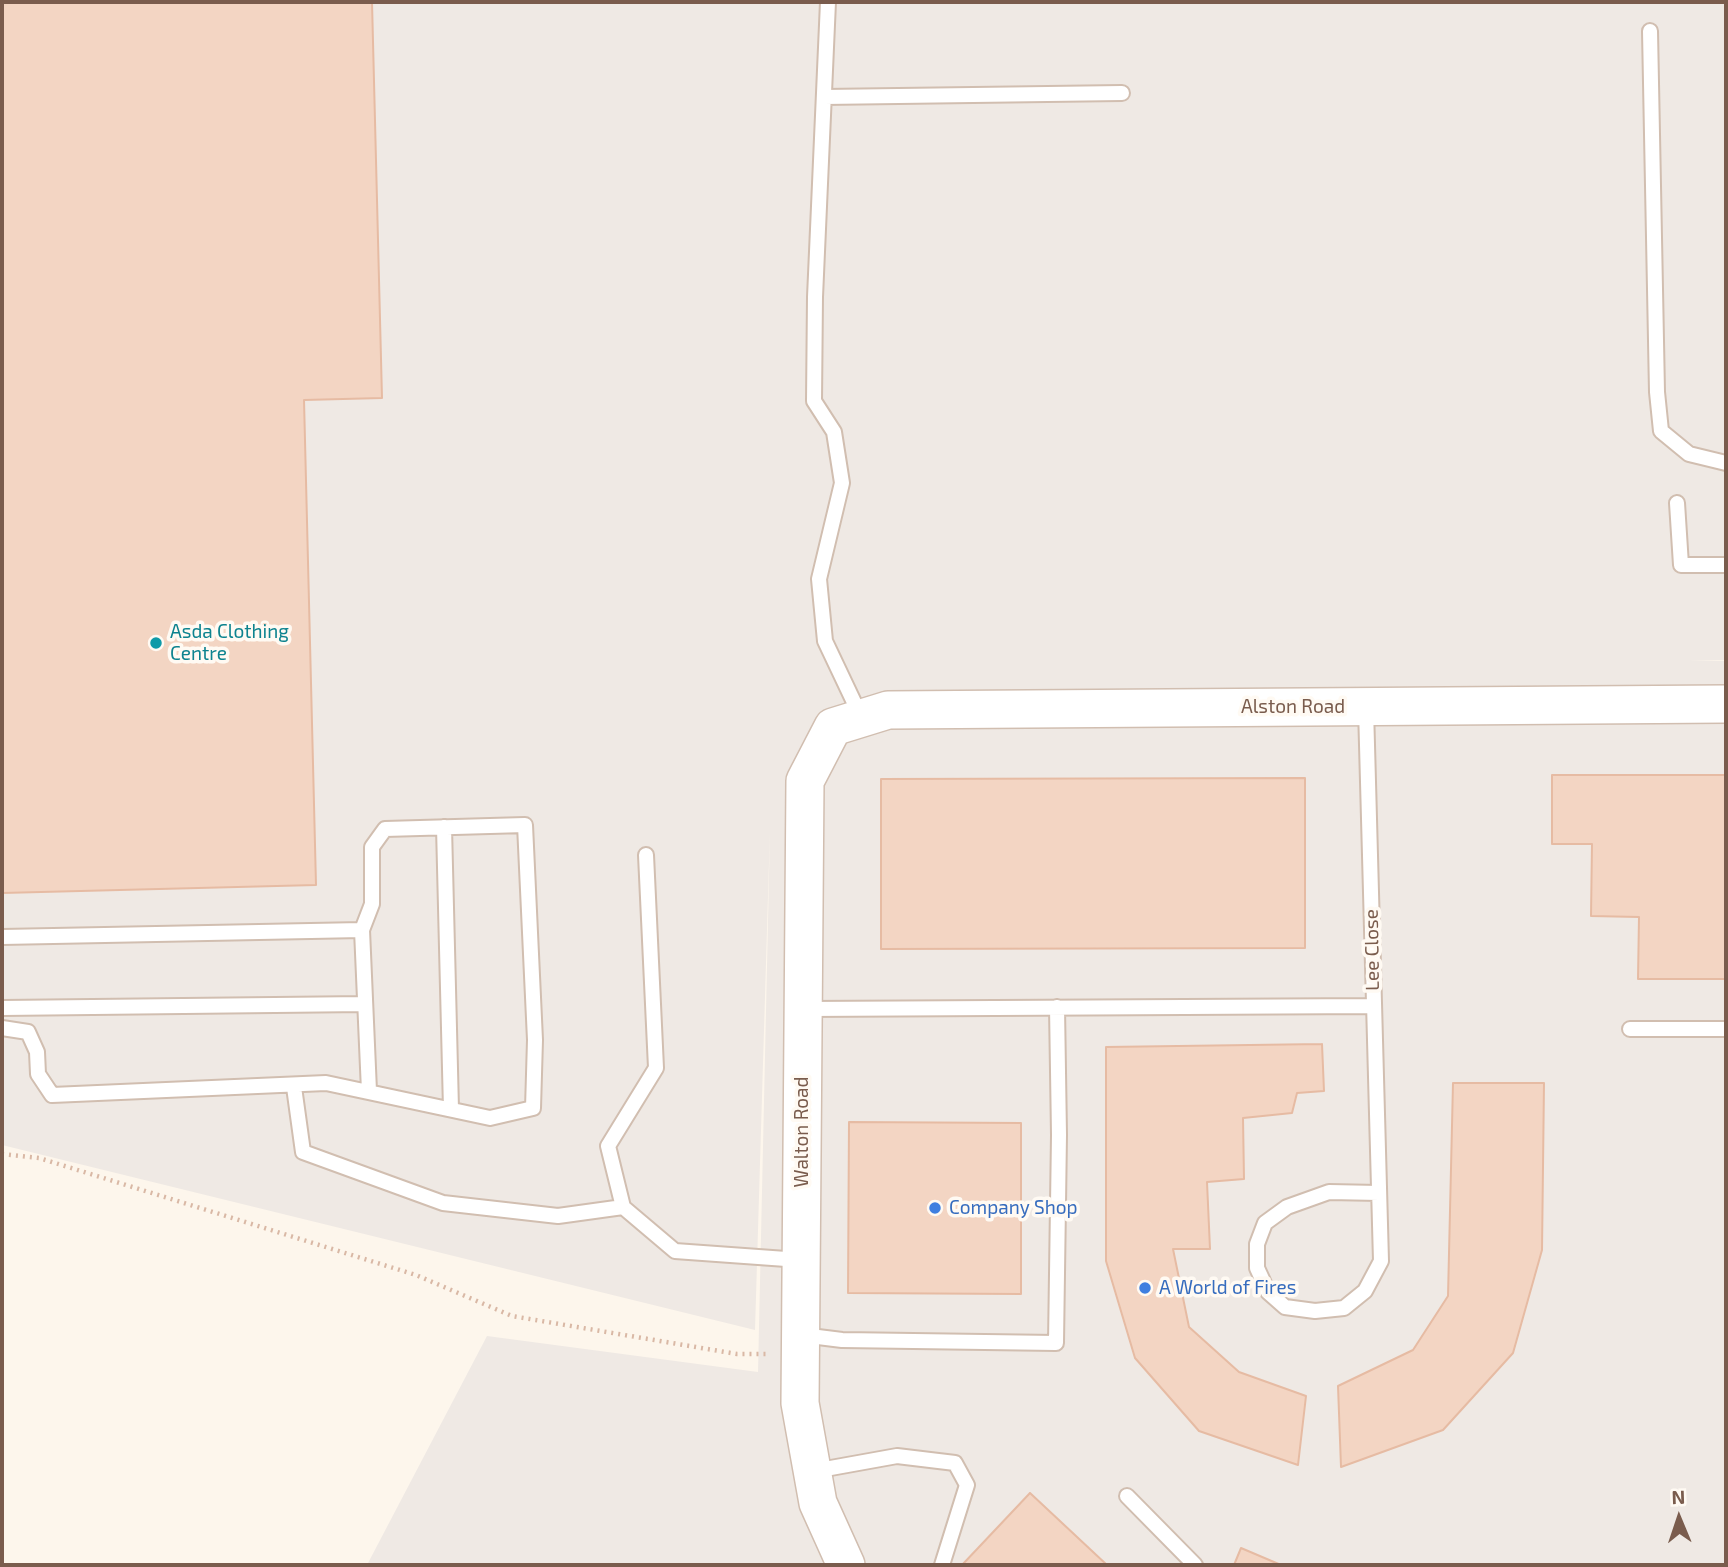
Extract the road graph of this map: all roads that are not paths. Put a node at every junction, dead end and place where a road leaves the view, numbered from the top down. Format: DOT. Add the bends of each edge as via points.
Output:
graph roads {
  1 [pos="828,2"];
  2 [pos="1650,31"];
  3 [pos="1122,93"];
  4 [pos="824,97"];
  5 [pos="1726,463"];
  6 [pos="1677,503"];
  7 [pos="1726,565"];
  8 [pos="1726,704"];
  9 [pos="1366,706"];
  10 [pos="861,719"];
  11 [pos="444,827"];
  12 [pos="646,855"];
  13 [pos="362,930"];
  14 [pos="2,937"];
  15 [pos="365,1004"];
  16 [pos="1374,1006"];
  17 [pos="1056,1007"];
  18 [pos="2,1008"];
  19 [pos="803,1009"];
  20 [pos="2,1028"];
  21 [pos="1630,1029"];
  22 [pos="1726,1029"];
  23 [pos="293,1087"];
  24 [pos="369,1091"];
  25 [pos="451,1109"];
  26 [pos="1379,1193"];
  27 [pos="623,1207"];
  28 [pos="801,1260"];
  29 [pos="800,1345"];
  30 [pos="813,1471"];
  31 [pos="1127,1496"];
  32 [pos="846,1565"];
  33 [pos="942,1565"];
  34 [pos="1195,1565"];
  1 -- 4 [label="lane"];
  2 -- 5 [label="lane" via="1661,431 1689,454"];
  3 -- 4 [label="lane"];
  4 -- 10 [label="lane" via="814,401 834,432 842,483 818,579 825,641"];
  6 -- 7 [label="lane" via="1681,565"];
  8 -- 9 [label="street, Alston Road"];
  9 -- 10 [label="street, Alston Road" via="888,710"];
  9 -- 16 [label="lane, Lee Close"];
  10 -- 19 [label="street, Walton Road" via="833,727 805,781"];
  11 -- 13 [label="lane" via="385,829 372,847 372,904"];
  11 -- 25 [label="lane"];
  11 -- 25 [label="lane" via="525,825 536,1040 533,1108 490,1118"];
  12 -- 27 [label="lane" via="656,1068 608,1146"];
  13 -- 14 [label="lane"];
  13 -- 15 [label="lane"];
  15 -- 18 [label="lane"];
  15 -- 24 [label="lane"];
  16 -- 17 [label="lane"];
  16 -- 26 [label="lane, Lee Close"];
  17 -- 19 [label="lane"];
  17 -- 29 [label="lane" via="1056,1343 842,1340"];
  19 -- 28 [label="street, Walton Road"];
  20 -- 23 [label="lane" via="28,1032 37,1052 38,1074 51,1095"];
  21 -- 22 [label="lane"];
  23 -- 24 [label="lane" via="326,1083"];
  23 -- 27 [label="lane" via="303,1152 417,1194 443,1203 558,1216"];
  24 -- 25 [label="lane"];
  26 -- 26 [label="lane, Lee Close" via="1381,1261 1365,1291 1344,1308 1315,1311 1285,1307 1268,1292 1257,1268 1257,1244 1265,1223 1287,1207 1329,1192"];
  27 -- 28 [label="lane" via="675,1251"];
  28 -- 29 [label="street, Walton Road"];
  29 -- 30 [label="street, Walton Road" via="800,1403"];
  30 -- 32 [label="street, Walton Road" via="818,1503"];
  30 -- 33 [label="lane" via="897,1456 955,1464 967,1485"];
  31 -- 34 [label="lane"];
}
